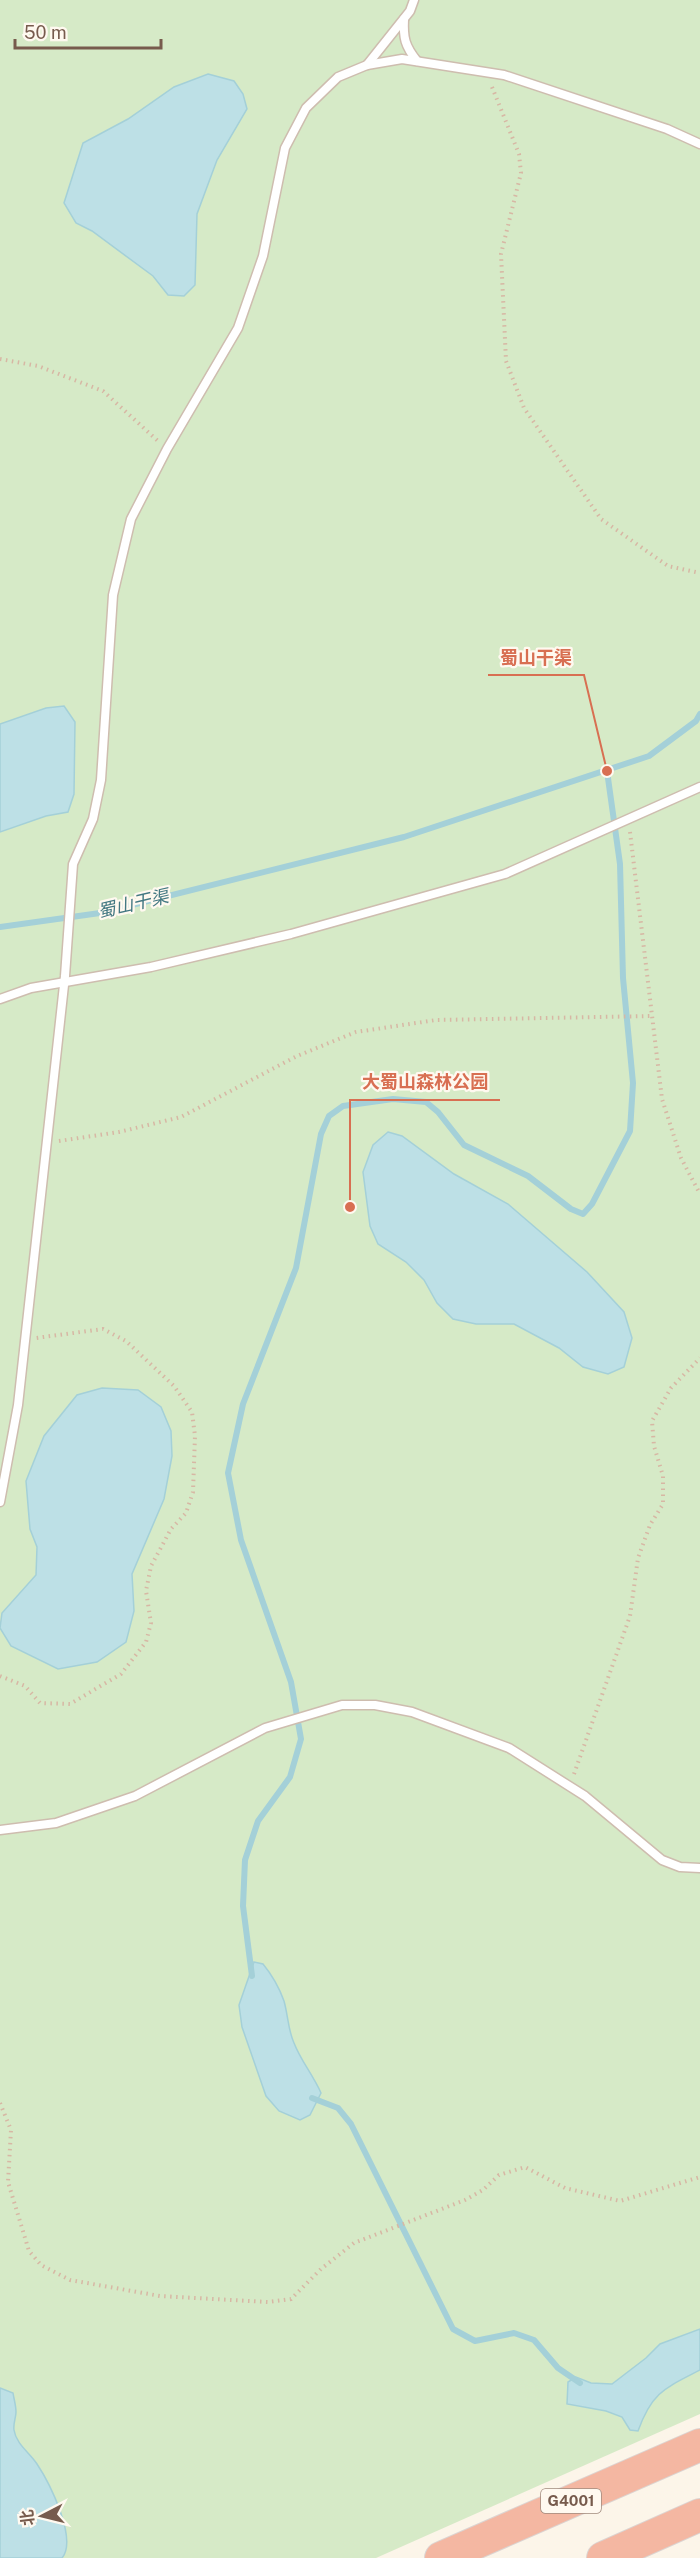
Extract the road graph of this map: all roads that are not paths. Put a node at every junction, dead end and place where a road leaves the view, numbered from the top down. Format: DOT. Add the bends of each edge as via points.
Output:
graph roads {
  1 [pos="414,0"];
  2 [pos="404,19"];
  3 [pos="417,61"];
  4 [pos="367,65"];
  5 [pos="700,144"];
  6 [pos="700,787"];
  7 [pos="64,980"];
  8 [pos="0,999"];
  9 [pos="0,1502"];
  10 [pos="0,1830"];
  11 [pos="700,1868"];
  12 [pos="700,2445"];
  13 [pos="700,2515"];
  14 [pos="441,2558"];
  15 [pos="603,2558"];
  1 -- 2 [label="lane"];
  2 -- 3 [label="lane" via="406,47"];
  2 -- 4 [label="lane"];
  3 -- 4 [label="lane" via="402,59"];
  3 -- 5 [label="lane" via="504,75 667,129"];
  4 -- 7 [label="lane" via="338,77 306,108 285,148 263,256 237,328 131,519 113,595 101,780 93,819 73,864"];
  6 -- 7 [label="lane" via="505,874 291,934 151,967"];
  7 -- 8 [label="lane"];
  7 -- 9 [label="lane" via="18,1406"];
  10 -- 11 [label="lane" via="56,1823 135,1796 265,1728 342,1705 375,1705 404,1710 509,1748 585,1796 662,1860 680,1867"];
  12 -- 14 [label="highway, G4001"];
  13 -- 15 [label="highway"];
}
